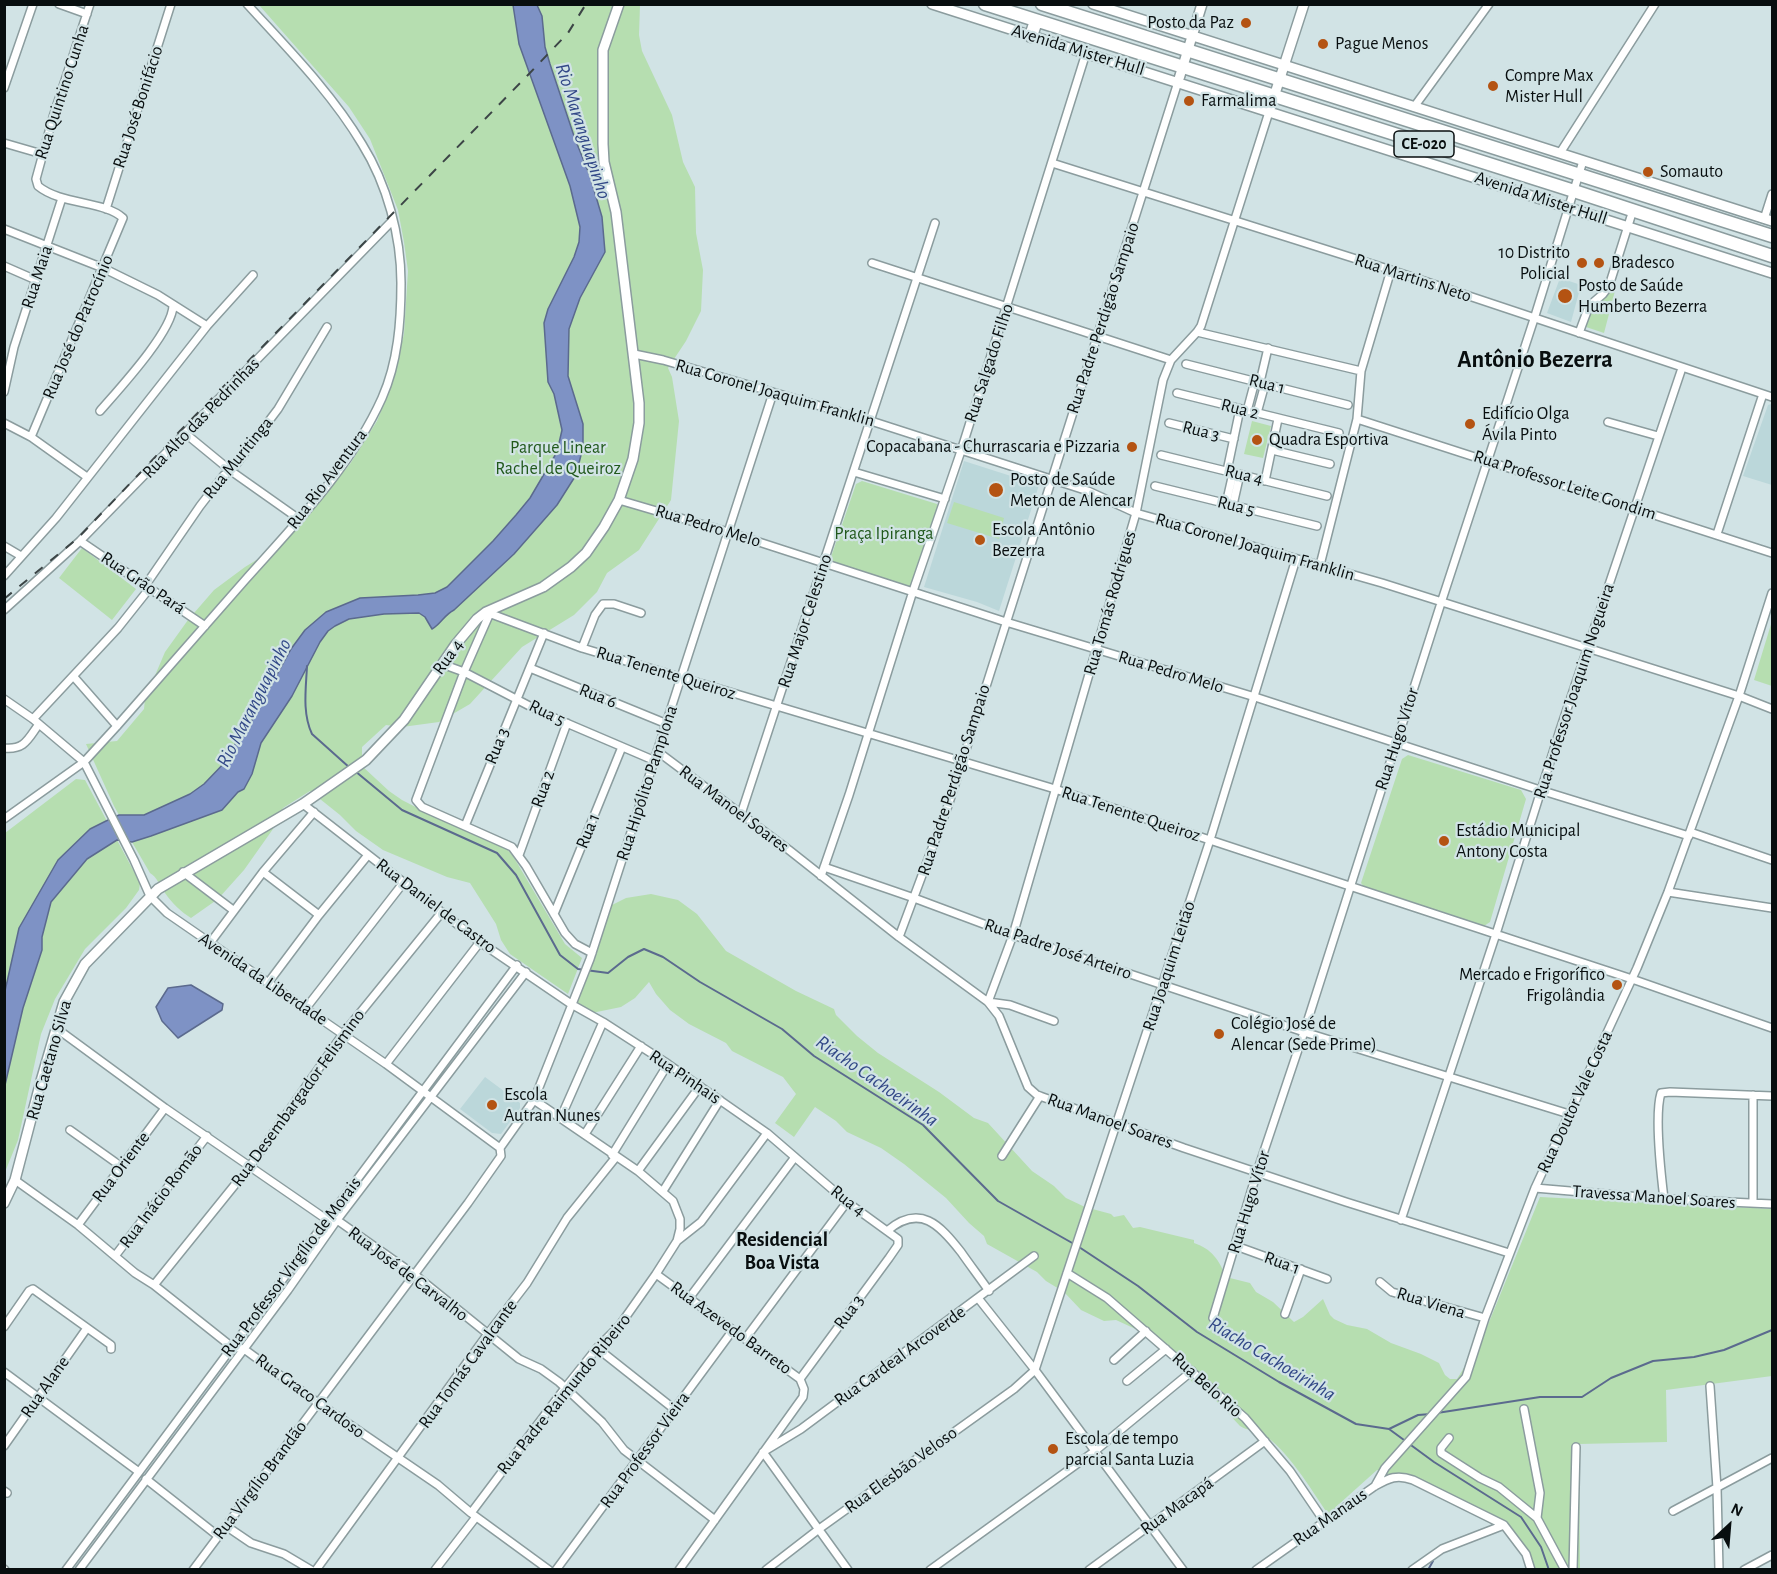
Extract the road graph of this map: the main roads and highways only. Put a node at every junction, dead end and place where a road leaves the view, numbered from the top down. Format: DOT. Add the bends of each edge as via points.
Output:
graph roads {
  1 [pos="619,4"];
  2 [pos="932,4"];
  3 [pos="985,4"];
  4 [pos="1042,4"];
  5 [pos="1093,4"];
  6 [pos="1202,4"];
  7 [pos="1304,4"];
  8 [pos="1104,6"];
  9 [pos="1036,21"];
  10 [pos="1031,36"];
  11 [pos="1192,36"];
  12 [pos="1187,51"];
  13 [pos="1284,65"];
  14 [pos="1182,67"];
  15 [pos="1280,80"];
  16 [pos="1178,82"];
  17 [pos="1274,96"];
  18 [pos="1269,112"];
  19 [pos="1768,220"];
  20 [pos="1773,236"];
  21 [pos="1773,256"];
  22 [pos="1773,273"];
  23 [pos="150,896"];
  24 [pos="4,1203"];
  1 -- 23 [label="main road, Rua 4" via="603,50 603,144 616,212 639,402 633,459 619,500 596,539 571,567 543,587 488,612 467,631 404,720 366,760 303,804"];
  2 -- 10 [label="main road, Avenida Mister Hull"];
  3 -- 9 [label="highway, Avenida Mister Hull / CE-020"];
  4 -- 12 [label="highway, Avenida Mister Hull / CE-020"];
  5 -- 8 [label="main road"];
  6 -- 11 [label="main road, Rua Padre Perdigão Sampaio"];
  7 -- 13 [label="main road, Rua Tomás Rodrigues"];
  8 -- 11 [label="main road"];
  9 -- 10 [label="highway"];
  9 -- 14 [label="highway, Avenida Mister Hull / CE-020"];
  10 -- 16 [label="main road, Avenida Mister Hull"];
  11 -- 12 [label="main road, Rua Padre Perdigão Sampaio"];
  11 -- 13 [label="main road"];
  12 -- 14 [label="main road, Rua Padre Perdigão Sampaio"];
  12 -- 15 [label="highway, Avenida Mister Hull / CE-020"];
  13 -- 15 [label="main road, Rua Tomás Rodrigues"];
  13 -- 19 [label="main road"];
  14 -- 16 [label="main road, Rua Padre Perdigão Sampaio"];
  14 -- 17 [label="highway, Avenida Mister Hull / CE-020"];
  15 -- 17 [label="main road, Rua Tomás Rodrigues"];
  15 -- 20 [label="highway, Avenida Mister Hull / CE-020"];
  16 -- 18 [label="main road, Avenida Mister Hull"];
  17 -- 18 [label="main road, Rua Tomás Rodrigues"];
  17 -- 21 [label="highway, Avenida Mister Hull / CE-020"];
  18 -- 22 [label="main road, Avenida Mister Hull"];
  23 -- 24 [label="main road, Rua Caetano Silva" via="85,964 64,1002 15,1180"];
}
